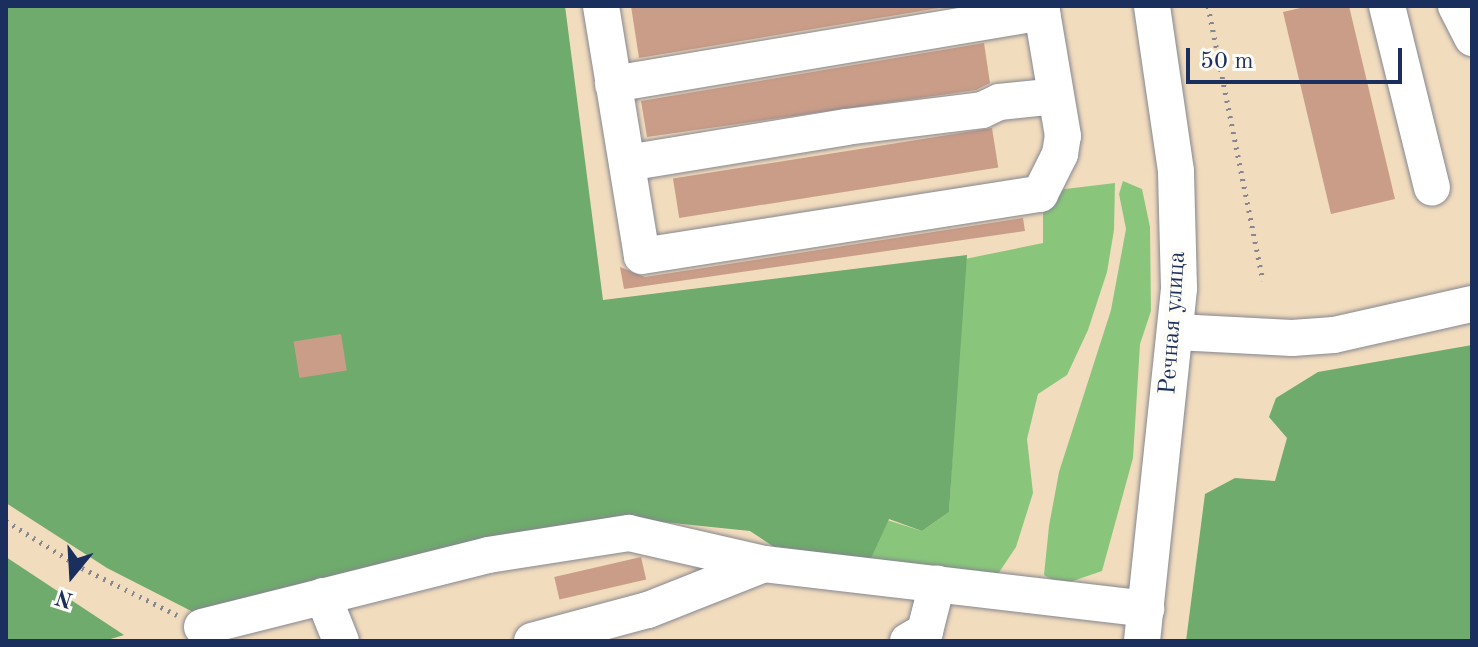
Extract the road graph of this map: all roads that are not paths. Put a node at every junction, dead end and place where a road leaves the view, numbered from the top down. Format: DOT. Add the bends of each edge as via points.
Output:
graph roads {
  1 [pos="601,6"];
  2 [pos="1387,6"];
  3 [pos="1456,6"];
  4 [pos="1159,7"];
  5 [pos="1042,9"];
  6 [pos="1472,38"];
  7 [pos="613,84"];
  8 [pos="1056,96"];
  9 [pos="627,163"];
  10 [pos="1432,188"];
  11 [pos="1472,304"];
  12 [pos="1176,332"];
  13 [pos="764,564"];
  14 [pos="937,584"];
  15 [pos="323,596"];
  16 [pos="1144,625"];
  17 [pos="202,627"];
  18 [pos="341,641"];
  19 [pos="532,641"];
  20 [pos="908,641"];
  1 -- 7 [label="street"];
  2 -- 10 [label="street"];
  3 -- 6 [label="street"];
  4 -- 12 [label="street, Речная улица" via="1179,216"];
  5 -- 7 [label="street"];
  5 -- 8 [label="street"];
  7 -- 9 [label="street"];
  8 -- 9 [label="street"];
  8 -- 9 [label="street" via="1063,136 1040,194 642,256"];
  11 -- 12 [label="street" via="1334,335"];
  12 -- 16 [label="street, Речная улица"];
  13 -- 14 [label="street"];
  13 -- 15 [label="street" via="629,533 488,555"];
  13 -- 19 [label="street" via="648,610"];
  14 -- 16 [label="street"];
  14 -- 20 [label="street" via="925,631"];
  15 -- 17 [label="street"];
  15 -- 18 [label="street"];
}
